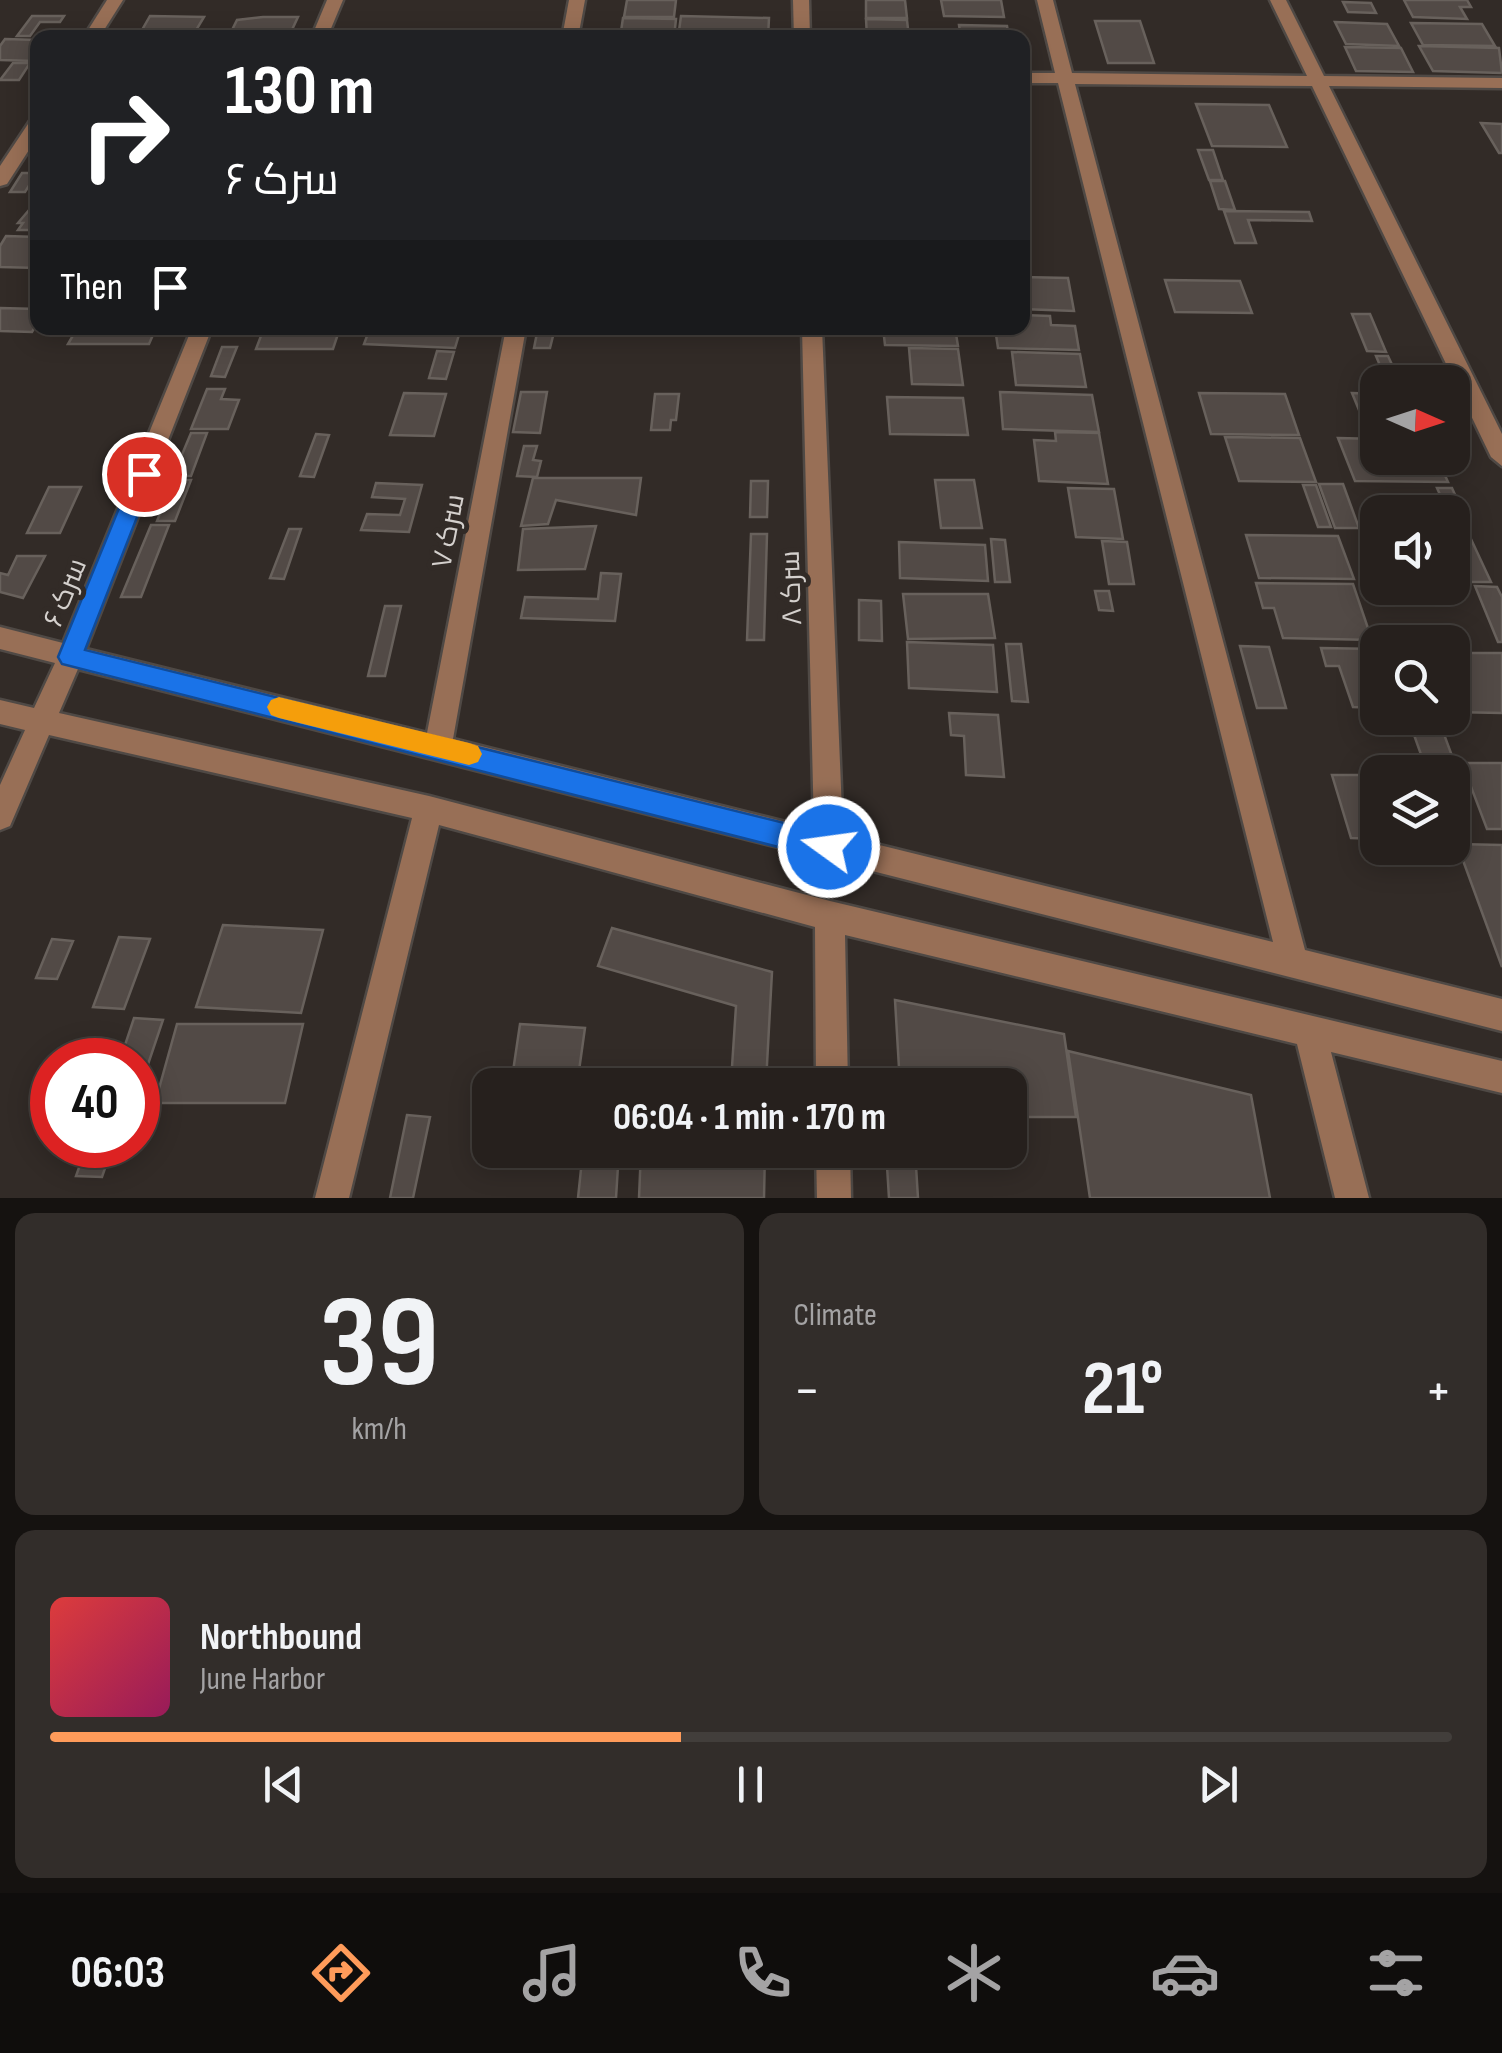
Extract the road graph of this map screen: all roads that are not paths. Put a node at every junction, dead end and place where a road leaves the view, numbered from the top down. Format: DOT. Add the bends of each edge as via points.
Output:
graph roads {
  1 [pos="115,0"];
  2 [pos="335,0"];
  3 [pos="578,0"];
  4 [pos="801,0"];
  5 [pos="1046,0"];
  6 [pos="1278,0"];
  7 [pos="96,30"];
  8 [pos="322,30"];
  9 [pos="572,30"];
  10 [pos="802,30"];
  11 [pos="1030,78"];
  12 [pos="1067,78"];
  13 [pos="1319,81"];
  14 [pos="1502,83"];
  15 [pos="30,134"];
  16 [pos="0,180"];
  17 [pos="199,335"];
  18 [pos="515,335"];
  19 [pos="812,335"];
  20 [pos="1502,456"];
  21 [pos="0,638"];
  22 [pos="70,657"];
  23 [pos="0,712"];
  24 [pos="41,723"];
  25 [pos="438,746"];
  26 [pos="429,809"];
  27 [pos="0,818"];
  28 [pos="829,847"];
  29 [pos="830,916"];
  30 [pos="1293,963"];
  31 [pos="1502,1016"];
  32 [pos="1309,1029"];
  33 [pos="832,1068"];
  34 [pos="1502,1077"];
  35 [pos="833,1168"];
  36 [pos="332,1198"];
  37 [pos="834,1198"];
  38 [pos="1352,1198"];
  1 -- 7 [label="street"];
  2 -- 8 [label="street"];
  3 -- 9 [label="street"];
  4 -- 10 [label="street"];
  5 -- 12 [label="street"];
  6 -- 13 [label="street"];
  11 -- 12 [label="street"];
  12 -- 13 [label="street"];
  12 -- 30 [label="street"];
  13 -- 14 [label="street"];
  13 -- 20 [label="street"];
  15 -- 16 [label="street"];
  17 -- 22 [label="street, سرک ۶"];
  18 -- 25 [label="street, سرک ۷"];
  19 -- 28 [label="street, سرک ۸"];
  21 -- 22 [label="street"];
  22 -- 24 [label="street, سرک ۶"];
  22 -- 25 [label="street"];
  23 -- 24 [label="street"];
  24 -- 26 [label="street"];
  24 -- 27 [label="street, سرک ۶"];
  25 -- 28 [label="street"];
  26 -- 29 [label="street"];
  26 -- 36 [label="street"];
  28 -- 30 [label="street"];
  29 -- 32 [label="street"];
  29 -- 33 [label="street"];
  30 -- 31 [label="street"];
  32 -- 34 [label="street"];
  32 -- 38 [label="street"];
  35 -- 37 [label="street"];
}
